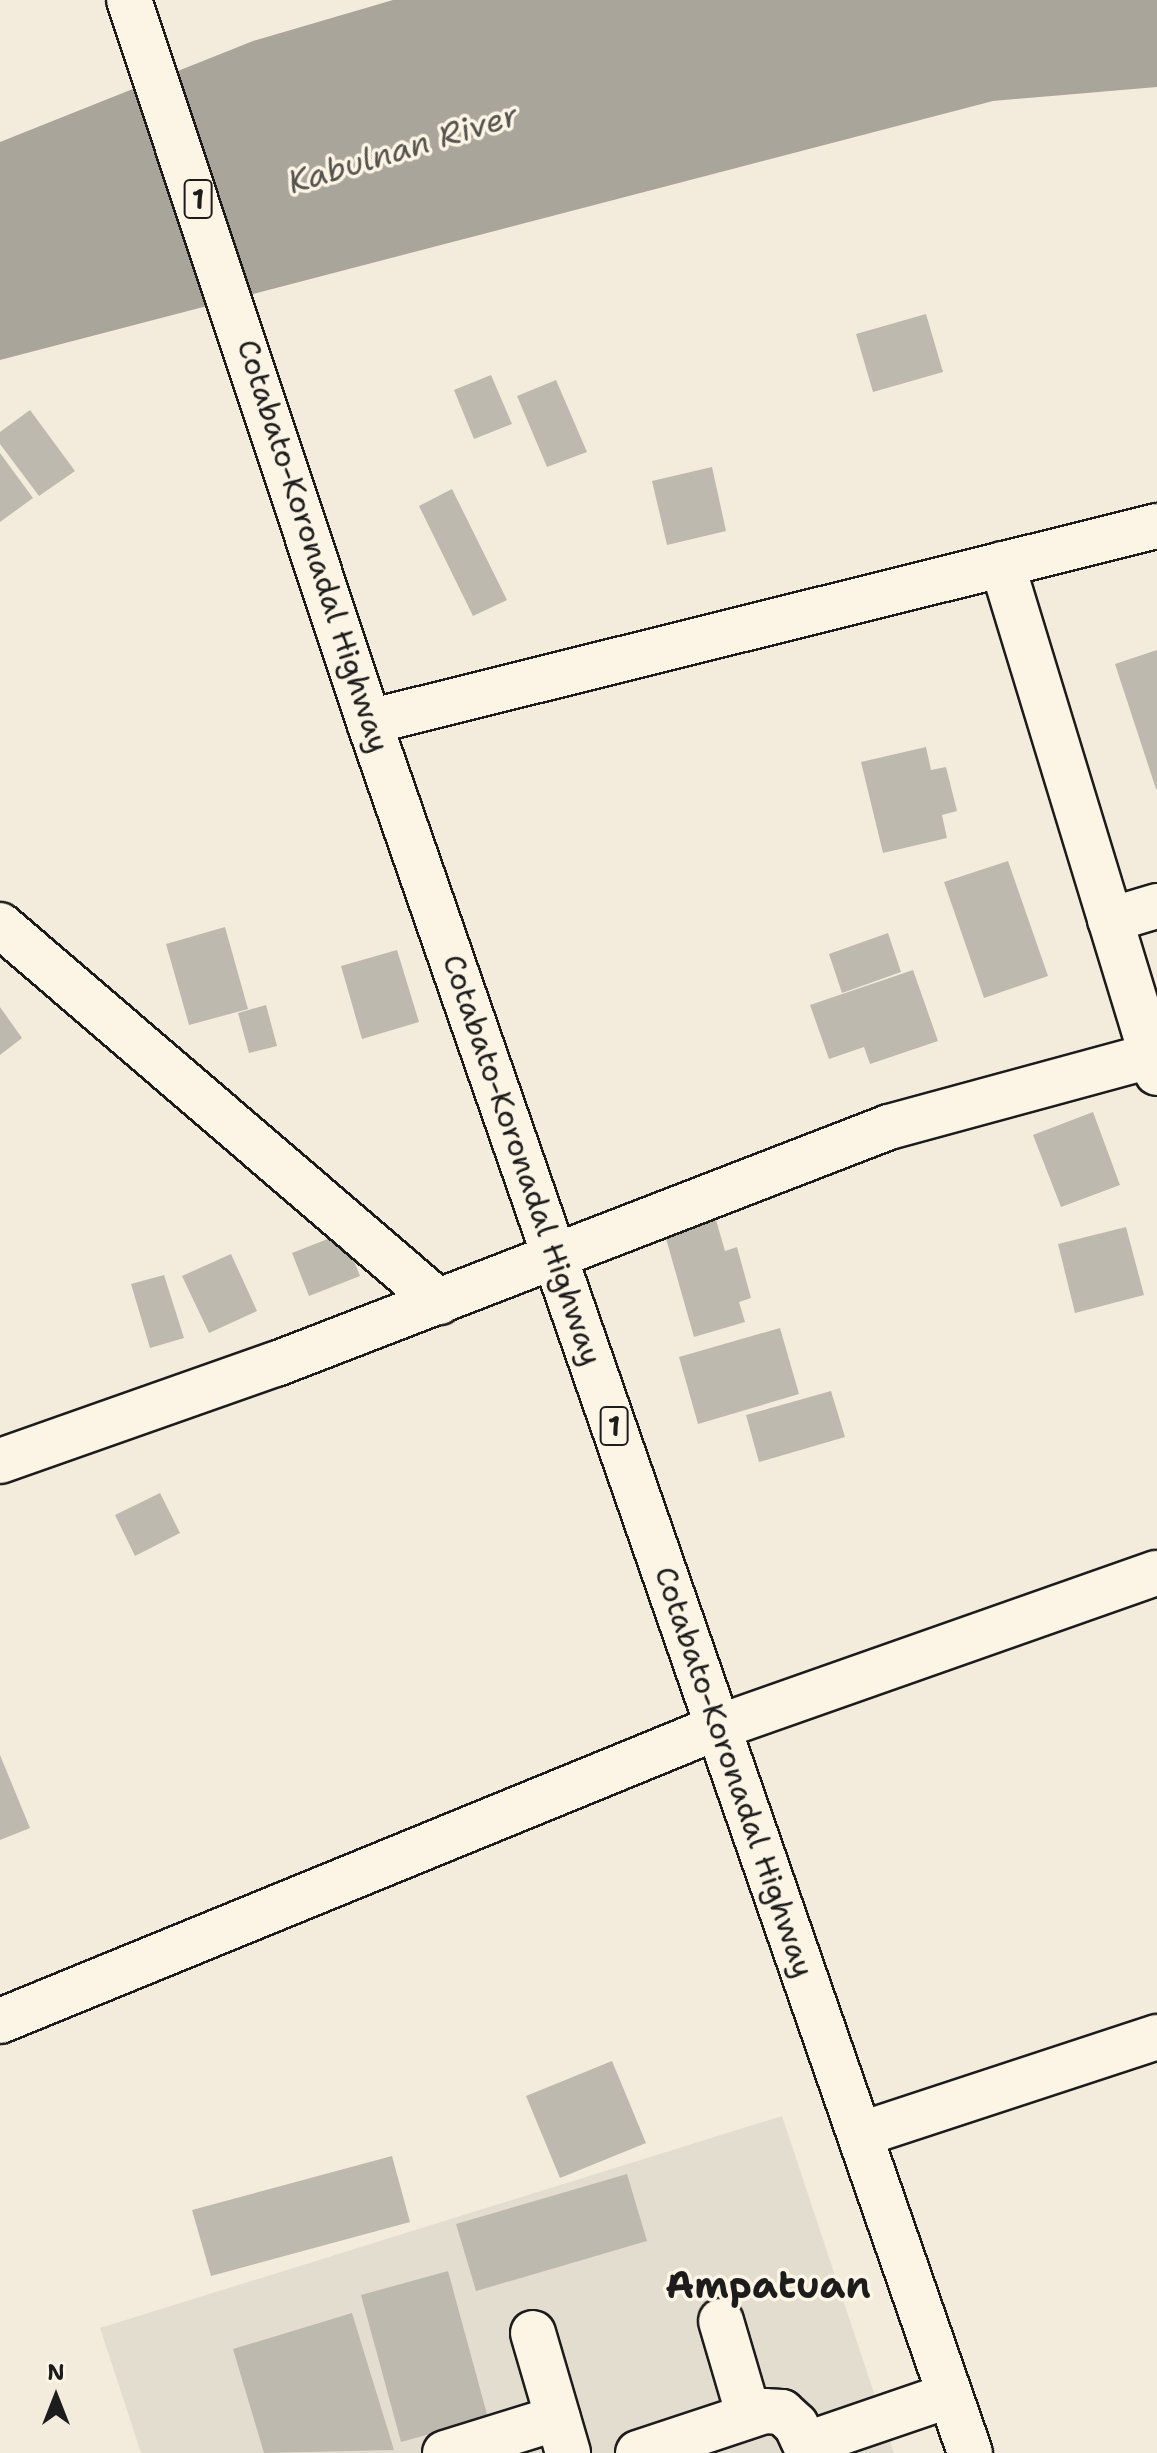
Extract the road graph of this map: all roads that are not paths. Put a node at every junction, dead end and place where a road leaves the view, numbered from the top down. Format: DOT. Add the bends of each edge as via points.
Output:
graph roads {
  1 [pos="129,0"];
  2 [pos="1157,526"];
  3 [pos="1002,564"];
  4 [pos="369,722"];
  5 [pos="1157,906"];
  6 [pos="1110,920"];
  7 [pos="0,925"];
  8 [pos="1155,1061"];
  9 [pos="554,1253"];
  10 [pos="439,1302"];
  11 [pos="0,1461"];
  12 [pos="1157,1573"];
  13 [pos="716,1728"];
  14 [pos="0,2021"];
  15 [pos="1157,2037"];
  16 [pos="862,2134"];
  17 [pos="721,2321"];
  18 [pos="533,2333"];
  19 [pos="950,2395"];
  20 [pos="748,2413"];
  21 [pos="563,2436"];
  22 [pos="808,2448"];
  23 [pos="445,2453"];
  24 [pos="638,2453"];
  25 [pos="970,2453"];
  1 -- 4 [label="main road, Cotabato-Koronadal Highway / 1" via="266,397"];
  2 -- 3 [label="main road"];
  3 -- 4 [label="main road"];
  3 -- 6 [label="main road"];
  4 -- 9 [label="main road, Cotabato-Koronadal Highway / 1"];
  5 -- 6 [label="main road"];
  6 -- 8 [label="main road"];
  7 -- 10 [label="main road"];
  8 -- 9 [label="main road" via="889,1127"];
  9 -- 10 [label="main road"];
  9 -- 13 [label="main road, Cotabato-Koronadal Highway / 1"];
  10 -- 11 [label="main road"];
  12 -- 13 [label="main road"];
  13 -- 14 [label="main road"];
  13 -- 16 [label="main road, Cotabato-Koronadal Highway / 1"];
  15 -- 16 [label="main road"];
  16 -- 19 [label="main road, Cotabato-Koronadal Highway / 1"];
  17 -- 20 [label="main road"];
  18 -- 21 [label="main road"];
  19 -- 22 [label="main road"];
  19 -- 25 [label="main road, Cotabato-Koronadal Highway / 1"];
  20 -- 22 [label="main road" via="782,2412"];
  20 -- 24 [label="main road"];
  21 -- 23 [label="main road"];
}
